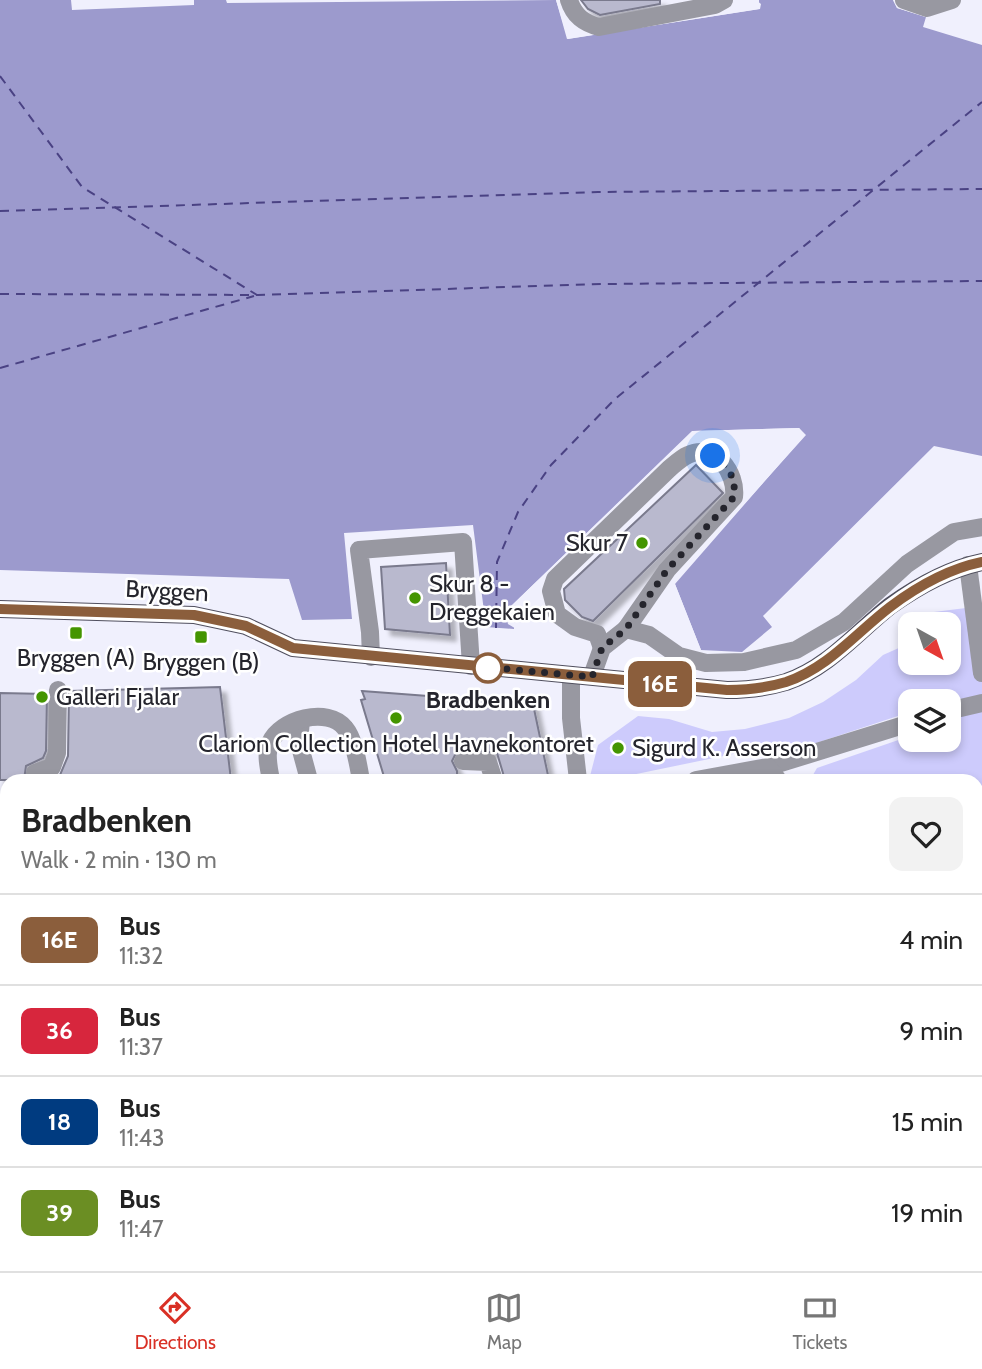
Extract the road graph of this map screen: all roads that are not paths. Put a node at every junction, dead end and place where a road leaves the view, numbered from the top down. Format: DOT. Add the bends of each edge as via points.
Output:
graph roads {
  1 [pos="569,0"];
  2 [pos="723,0"];
  3 [pos="904,0"];
  4 [pos="952,0"];
  5 [pos="982,527"];
  6 [pos="975,564"];
  7 [pos="0,609"];
  8 [pos="626,629"];
  9 [pos="602,648"];
  10 [pos="370,657"];
  11 [pos="471,666"];
  12 [pos="982,673"];
  13 [pos="571,675"];
  14 [pos="592,677"];
  15 [pos="58,690"];
  16 [pos="982,703"];
  17 [pos="961,708"];
  18 [pos="301,720"];
  19 [pos="898,728"];
  20 [pos="463,761"];
  21 [pos="35,774"];
  22 [pos="270,774"];
  23 [pos="307,774"];
  24 [pos="359,774"];
  25 [pos="492,774"];
  26 [pos="574,774"];
  27 [pos="779,774"];
  1 -- 2 [label="street" via="584,23 599,27"];
  3 -- 4 [label="street" via="927,8"];
  5 -- 8 [label="street" via="954,531 907,564 844,622 796,650 744,662 706,663 679,656 649,635"];
  6 -- 12 [label="street"];
  6 -- 14 [label="main road" via="917,588 837,654 786,682 754,690 727,690"];
  7 -- 10 [label="main road, Bryggen" via="194,615 246,626 293,648"];
  8 -- 9 [label="street"];
  8 -- 9 [label="street" via="667,570 734,497 731,472 713,456 688,454 555,579 551,591 557,614 575,627 597,634"];
  9 -- 14 [label="street"];
  10 -- 11 [label="main road, Bryggen"];
  10 -- 11 [label="street" via="359,550 463,542"];
  11 -- 13 [label="main road, Bryggen"];
  13 -- 14 [label="main road"];
  13 -- 26 [label="street"];
  15 -- 21 [label="street" via="57,753 52,766"];
  16 -- 17 [label="street"];
  18 -- 22 [label="street" via="275,733 268,745"];
  18 -- 23 [label="street" via="299,743"];
  18 -- 24 [label="street" via="322,716 338,721 346,729"];
  19 -- 27 [label="street"];
  20 -- 25 [label="street" via="488,762"];
}
